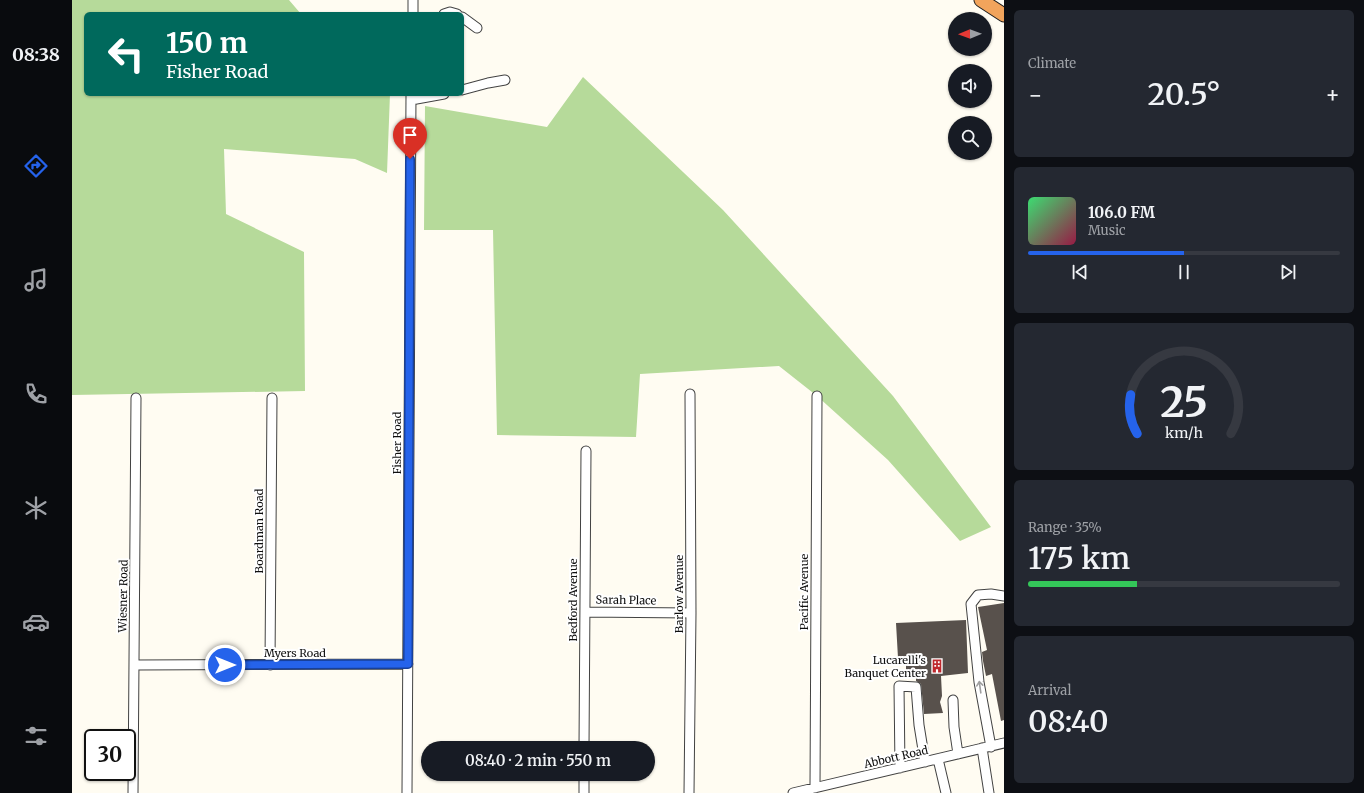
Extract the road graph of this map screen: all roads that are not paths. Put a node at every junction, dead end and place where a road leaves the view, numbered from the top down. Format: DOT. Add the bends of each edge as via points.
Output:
graph roads {
  1 [pos="413,0"];
  2 [pos="982,0"];
  3 [pos="413,12"];
  4 [pos="1004,15"];
  5 [pos="464,18"];
  6 [pos="477,28"];
  7 [pos="505,80"];
  8 [pos="464,89"];
  9 [pos="422,96"];
  10 [pos="411,97"];
  11 [pos="690,394"];
  12 [pos="817,396"];
  13 [pos="136,398"];
  14 [pos="272,398"];
  15 [pos="586,451"];
  16 [pos="1004,596"];
  17 [pos="585,612"];
  18 [pos="691,613"];
  19 [pos="408,664"];
  20 [pos="135,665"];
  21 [pos="270,665"];
  22 [pos="953,700"];
  23 [pos="584,741"];
  24 [pos="1004,743"];
  25 [pos="986,748"];
  26 [pos="958,754"];
  27 [pos="938,759"];
  28 [pos="925,762"];
  29 [pos="900,768"];
  30 [pos="584,781"];
  31 [pos="822,789"];
  32 [pos="133,793"];
  33 [pos="407,793"];
  34 [pos="584,793"];
  35 [pos="689,793"];
  36 [pos="793,793"];
  37 [pos="946,793"];
  38 [pos="989,793"];
  1 -- 3 [label="street"];
  2 -- 4 [label="highway"];
  5 -- 6 [label="street"];
  7 -- 8 [label="street"];
  9 -- 10 [label="street"];
  10 -- 19 [label="street, Fisher Road"];
  11 -- 18 [label="street, Barlow Avenue"];
  12 -- 31 [label="street, Pacific Avenue"];
  13 -- 20 [label="street, Wiesner Road"];
  14 -- 21 [label="street, Boardman Road"];
  15 -- 17 [label="street, Bedford Avenue"];
  25 -- 16 [label="street, one-way" via="986,725 971,604 978,595"];
  17 -- 18 [label="street, Sarah Place"];
  17 -- 23 [label="street, Bedford Avenue"];
  18 -- 35 [label="street, Barlow Avenue"];
  19 -- 21 [label="street, Myers Road"];
  19 -- 33 [label="street, Fisher Road"];
  20 -- 21 [label="street, Myers Road"];
  20 -- 32 [label="street, Wiesner Road"];
  22 -- 26 [label="street"];
  24 -- 25 [label="street, Abbott Road"];
  25 -- 26 [label="street, Abbott Road"];
  25 -- 38 [label="street"];
  26 -- 27 [label="street, Abbott Road"];
  27 -- 28 [label="street, Abbott Road"];
  27 -- 37 [label="street"];
  28 -- 29 [label="street, Abbott Road"];
  28 -- 29 [label="street" via="916,687 899,686"];
  29 -- 31 [label="street, Abbott Road"];
  30 -- 34 [label="street"];
  31 -- 36 [label="street, Abbott Road"];
}
